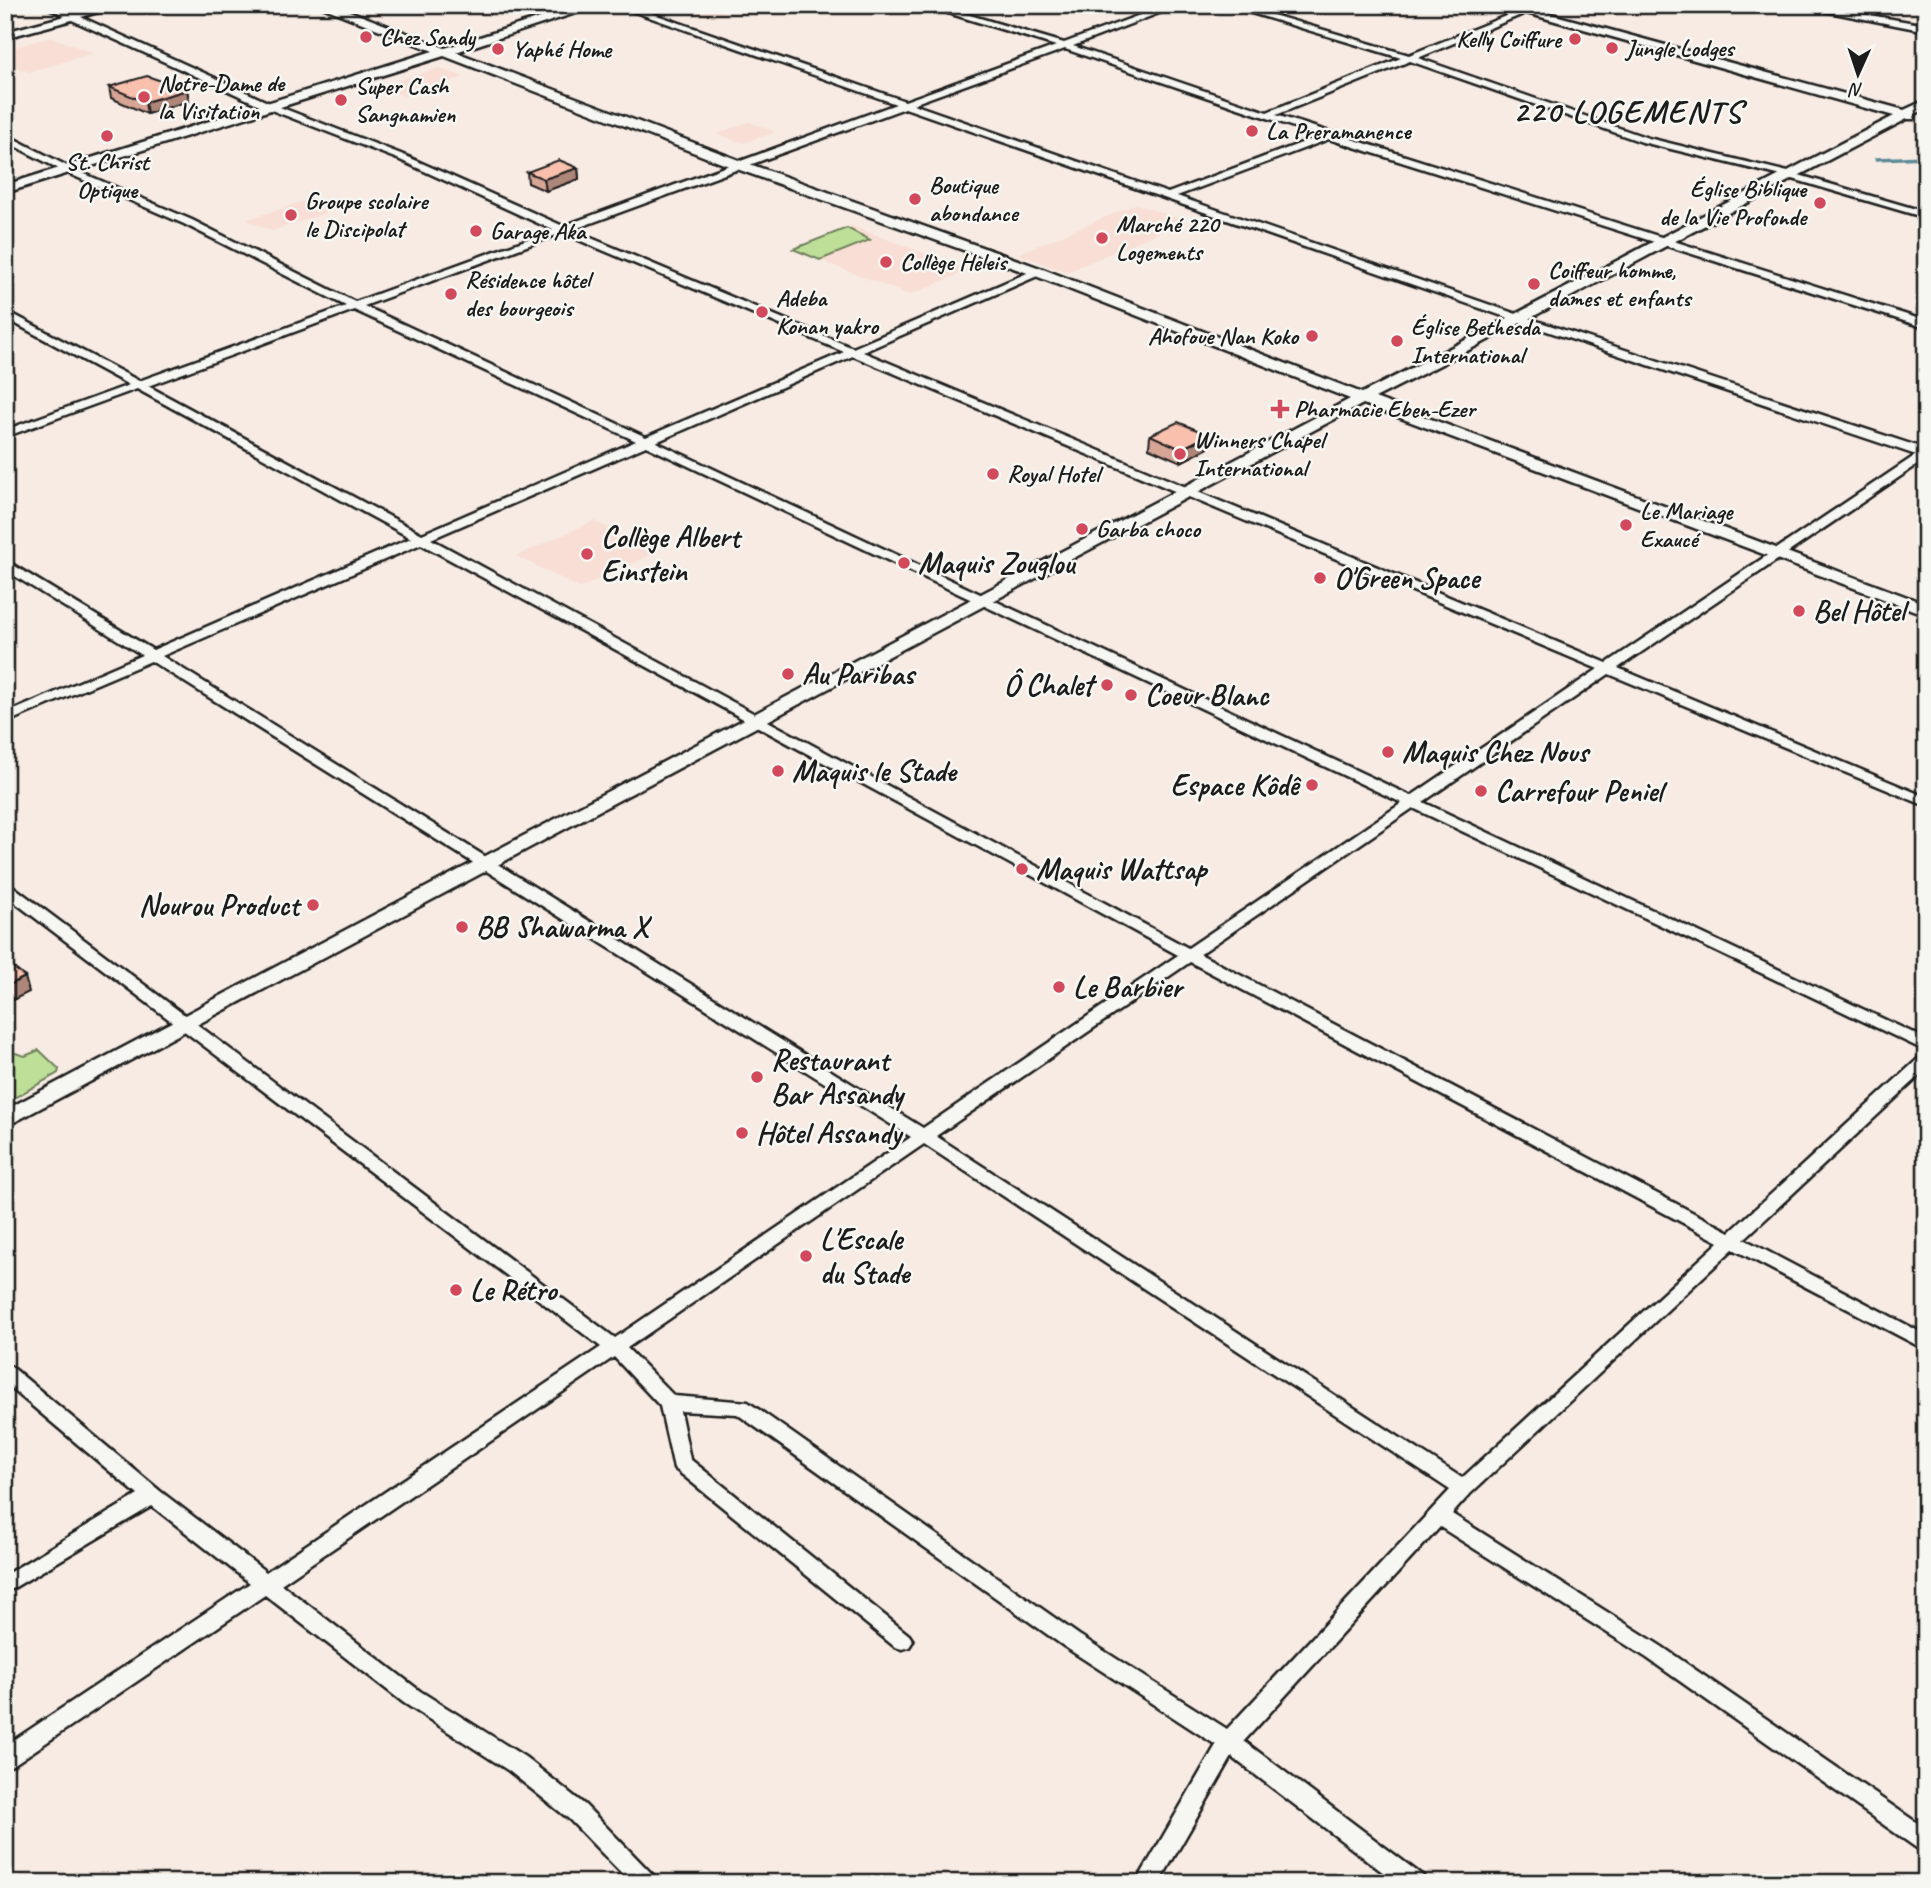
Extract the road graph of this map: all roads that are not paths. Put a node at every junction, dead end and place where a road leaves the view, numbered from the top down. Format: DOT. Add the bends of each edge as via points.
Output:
graph roads {
  1 [pos="47,5"];
  2 [pos="117,5"];
  3 [pos="323,5"];
  4 [pos="594,5"];
  5 [pos="619,5"];
  6 [pos="926,5"];
  7 [pos="1176,5"];
  8 [pos="1229,5"];
  9 [pos="1504,5"];
  10 [pos="1541,5"];
  11 [pos="1797,5"];
  12 [pos="1525,11"];
  13 [pos="75,16"];
  14 [pos="1926,29"];
  15 [pos="5,35"];
  16 [pos="1065,46"];
  17 [pos="443,51"];
  18 [pos="1413,59"];
  19 [pos="905,104"];
  20 [pos="1926,104"];
  21 [pos="270,106"];
  22 [pos="1268,115"];
  23 [pos="1906,115"];
  24 [pos="1926,120"];
  25 [pos="1329,136"];
  26 [pos="5,137"];
  27 [pos="738,165"];
  28 [pos="68,170"];
  29 [pos="1789,175"];
  30 [pos="5,189"];
  31 [pos="1168,197"];
  32 [pos="1926,215"];
  33 [pos="563,229"];
  34 [pos="1660,241"];
  35 [pos="1038,272"];
  36 [pos="355,306"];
  37 [pos="5,313"];
  38 [pos="1521,319"];
  39 [pos="1926,325"];
  40 [pos="852,351"];
  41 [pos="138,385"];
  42 [pos="1363,398"];
  43 [pos="5,433"];
  44 [pos="645,441"];
  45 [pos="1925,453"];
  46 [pos="1187,492"];
  47 [pos="420,538"];
  48 [pos="1776,554"];
  49 [pos="5,564"];
  50 [pos="984,599"];
  51 [pos="1926,610"];
  52 [pos="153,656"];
  53 [pos="1608,669"];
  54 [pos="5,719"];
  55 [pos="758,721"];
  56 [pos="1926,802"];
  57 [pos="1415,804"];
  58 [pos="487,864"];
  59 [pos="5,887"];
  60 [pos="1189,955"];
  61 [pos="184,1024"];
  62 [pos="1926,1046"];
  63 [pos="1926,1060"];
  64 [pos="5,1120"];
  65 [pos="923,1136"];
  66 [pos="1730,1242"];
  67 [pos="1926,1343"];
  68 [pos="617,1349"];
  69 [pos="5,1372"];
  70 [pos="669,1403"];
  71 [pos="1464,1489"];
  72 [pos="153,1496"];
  73 [pos="1440,1517"];
  74 [pos="268,1583"];
  75 [pos="5,1585"];
  76 [pos="902,1641"];
  77 [pos="1229,1742"];
  78 [pos="5,1758"];
  79 [pos="1926,1842"];
  80 [pos="646,1883"];
  81 [pos="1147,1883"];
  82 [pos="1415,1883"];
  1 -- 13 [label="street"];
  2 -- 13 [label="street"];
  3 -- 17 [label="street"];
  4 -- 17 [label="street"];
  5 -- 19 [label="street"];
  6 -- 16 [label="street"];
  7 -- 16 [label="street"];
  8 -- 18 [label="street"];
  9 -- 12 [label="street"];
  10 -- 12 [label="street"];
  11 -- 14 [label="street"];
  12 -- 18 [label="street"];
  12 -- 23 [label="street"];
  13 -- 15 [label="street"];
  13 -- 21 [label="street"];
  16 -- 19 [label="street"];
  16 -- 22 [label="street"];
  17 -- 21 [label="street"];
  17 -- 27 [label="street"];
  18 -- 22 [label="street"];
  18 -- 29 [label="street" via="1645,140"];
  19 -- 27 [label="street"];
  19 -- 31 [label="street"];
  20 -- 23 [label="street"];
  21 -- 28 [label="street"];
  21 -- 33 [label="street" via="403,158"];
  22 -- 25 [label="street"];
  23 -- 24 [label="street"];
  23 -- 29 [label="street"];
  25 -- 31 [label="street"];
  25 -- 34 [label="street"];
  26 -- 28 [label="street"];
  27 -- 33 [label="street"];
  27 -- 35 [label="street"];
  28 -- 30 [label="street"];
  28 -- 36 [label="street" via="188,222"];
  29 -- 32 [label="street"];
  29 -- 34 [label="street"];
  31 -- 38 [label="street"];
  33 -- 36 [label="street"];
  33 -- 40 [label="street"];
  34 -- 38 [label="street"];
  34 -- 39 [label="street"];
  35 -- 40 [label="street"];
  35 -- 42 [label="street"];
  36 -- 41 [label="street"];
  36 -- 44 [label="street"];
  37 -- 41 [label="street"];
  38 -- 42 [label="street"];
  38 -- 45 [label="street"];
  40 -- 44 [label="street"];
  40 -- 46 [label="street"];
  41 -- 43 [label="street"];
  41 -- 47 [label="street"];
  42 -- 46 [label="street"];
  42 -- 48 [label="street"];
  44 -- 47 [label="street"];
  44 -- 50 [label="street"];
  45 -- 48 [label="street"];
  46 -- 50 [label="street"];
  46 -- 53 [label="street"];
  47 -- 52 [label="street"];
  47 -- 55 [label="street"];
  48 -- 51 [label="street"];
  48 -- 53 [label="street"];
  49 -- 52 [label="street"];
  50 -- 55 [label="street"];
  50 -- 57 [label="street"];
  52 -- 54 [label="street"];
  52 -- 58 [label="street"];
  53 -- 56 [label="street"];
  53 -- 57 [label="street"];
  55 -- 58 [label="street"];
  55 -- 60 [label="street"];
  57 -- 60 [label="street"];
  57 -- 62 [label="street"];
  58 -- 61 [label="street"];
  58 -- 65 [label="street"];
  59 -- 61 [label="street"];
  60 -- 65 [label="street"];
  60 -- 66 [label="street"];
  61 -- 64 [label="street"];
  61 -- 68 [label="street"];
  63 -- 66 [label="street"];
  65 -- 68 [label="street"];
  65 -- 71 [label="street"];
  66 -- 67 [label="street"];
  66 -- 71 [label="street"];
  68 -- 70 [label="street"];
  68 -- 74 [label="street"];
  69 -- 72 [label="street"];
  70 -- 76 [label="street" via="681,1463"];
  70 -- 77 [label="street" via="741,1408 1072,1641"];
  71 -- 73 [label="street"];
  72 -- 74 [label="street"];
  72 -- 75 [label="street"];
  73 -- 77 [label="street"];
  73 -- 79 [label="street" via="1654,1652"];
  74 -- 78 [label="street"];
  74 -- 80 [label="street" via="412,1697 517,1764 577,1812"];
  77 -- 81 [label="street"];
  77 -- 82 [label="street"];
}
